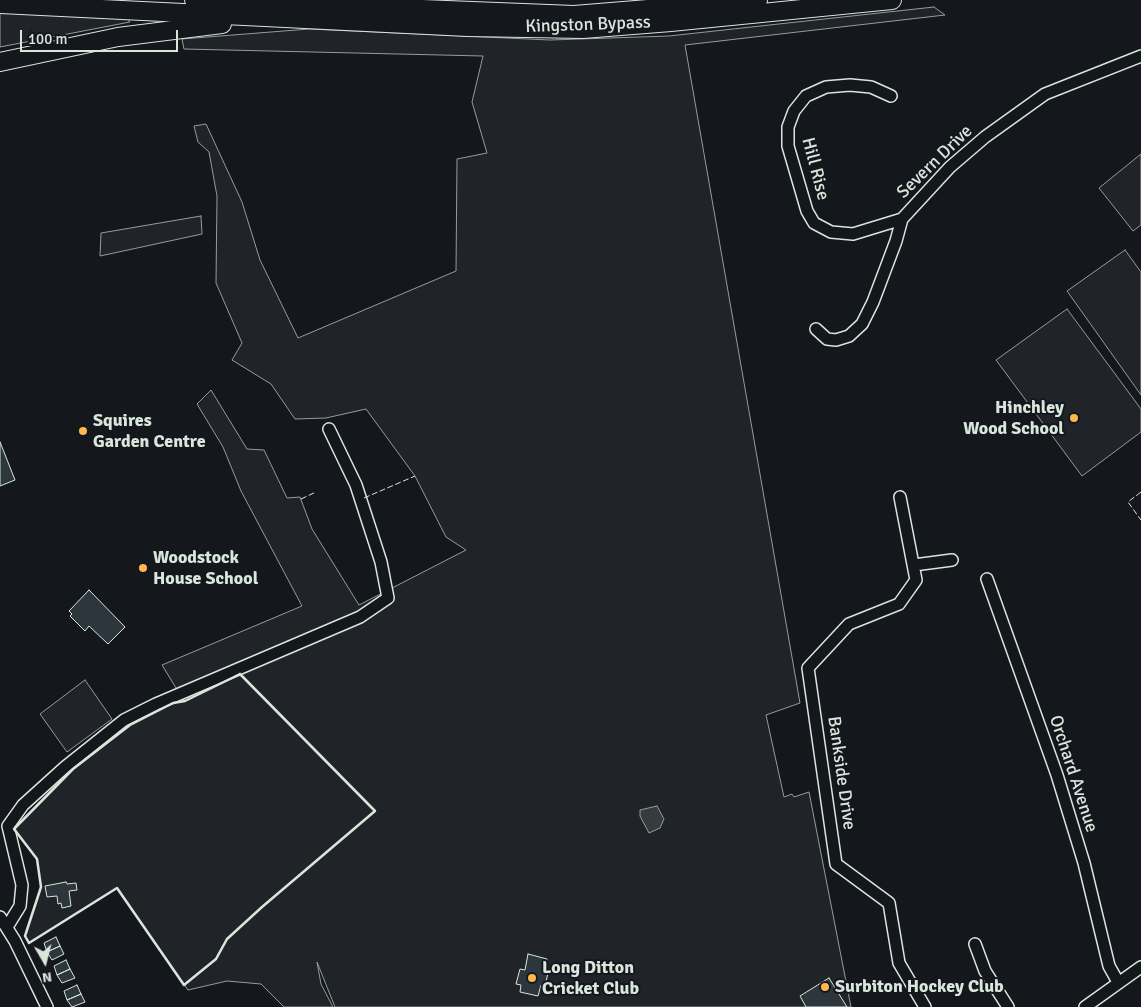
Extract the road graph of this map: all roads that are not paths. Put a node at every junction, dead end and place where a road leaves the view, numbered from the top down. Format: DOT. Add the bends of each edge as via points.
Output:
graph roads {
  1 [pos="194,0"];
  2 [pos="758,0"];
  3 [pos="892,0"];
  4 [pos="0,4"];
  5 [pos="282,18"];
  6 [pos="1141,56"];
  7 [pos="0,62"];
  8 [pos="892,96"];
  9 [pos="902,219"];
  10 [pos="816,329"];
  11 [pos="329,429"];
  12 [pos="900,497"];
  13 [pos="952,560"];
  14 [pos="914,565"];
  15 [pos="987,580"];
  16 [pos="0,917"];
  17 [pos="7,927"];
  18 [pos="975,944"];
  19 [pos="1141,967"];
  20 [pos="1118,982"];
  21 [pos="1100,1003"];
  22 [pos="47,1007"];
  23 [pos="925,1007"];
  24 [pos="1008,1007"];
  25 [pos="1085,1007"];
  1 -- 2 [label="highway, Kingston Bypass" via="574,15"];
  3 -- 5 [label="highway, Kingston Bypass" via="583,29"];
  4 -- 5 [label="highway"];
  5 -- 7 [label="highway" via="118,37"];
  6 -- 9 [label="street, Severn Drive" via="1046,94 985,137 950,167"];
  8 -- 9 [label="street, Hill Rise" via="871,87 850,85 826,87 806,96 794,111 788,126 788,146 807,211 814,223 831,232 853,234"];
  9 -- 10 [label="street, Severn Drive" via="896,242 862,324 849,336 836,340 827,339"];
  11 -- 17 [label="street" via="356,485 381,562 388,598 360,617 124,720 65,767 23,805 8,826 22,885 20,906"];
  12 -- 14 [label="street, Bankside Drive"];
  13 -- 14 [label="street"];
  14 -- 23 [label="street, Bankside Drive" via="916,580 899,604 849,624 808,668 836,864 890,903 899,963"];
  15 -- 20 [label="street, Orchard Avenue" via="1057,775 1110,966"];
  16 -- 17 [label="street"];
  17 -- 22 [label="street"];
  18 -- 24 [label="street" via="985,971"];
  19 -- 20 [label="street"];
  20 -- 21 [label="street"];
  21 -- 25 [label="street"];
}
